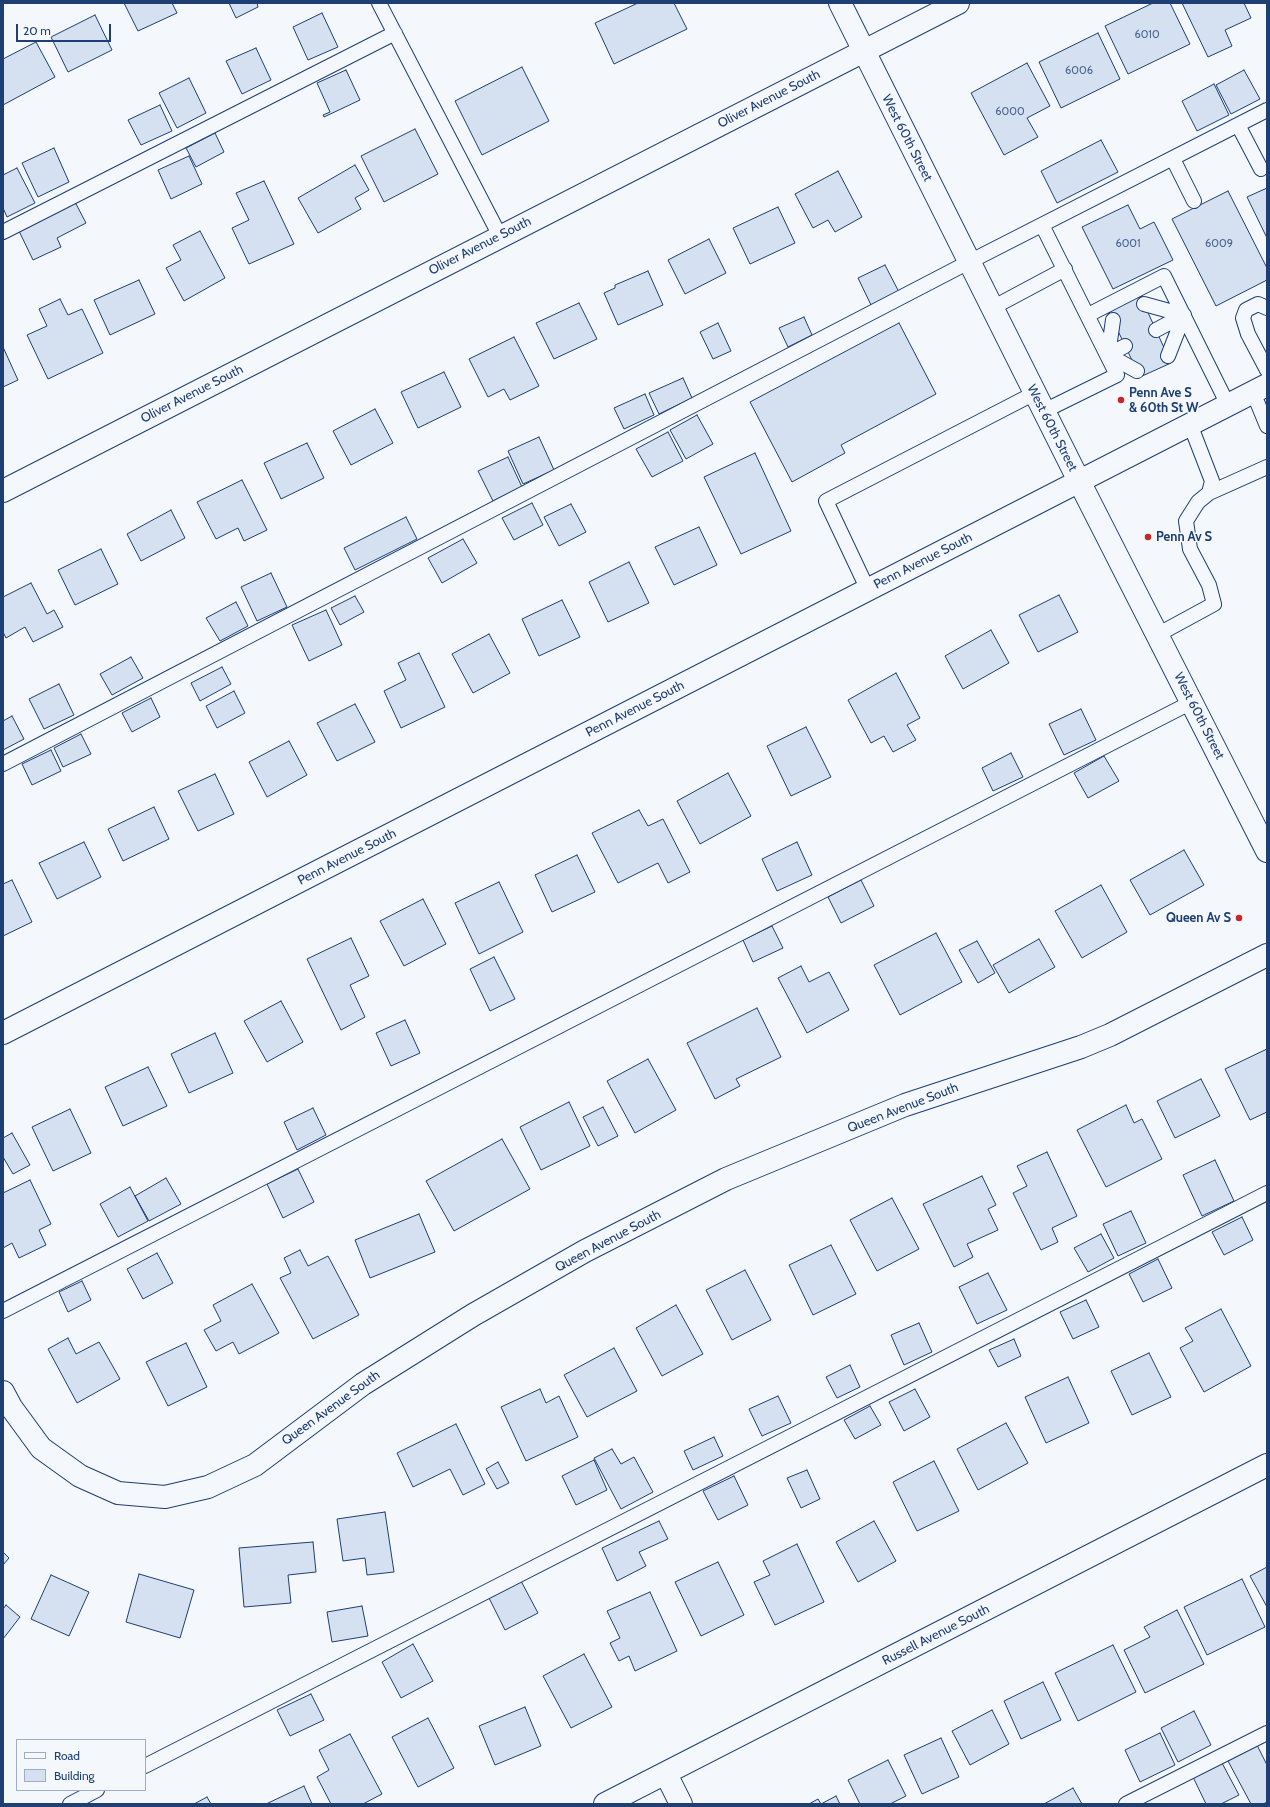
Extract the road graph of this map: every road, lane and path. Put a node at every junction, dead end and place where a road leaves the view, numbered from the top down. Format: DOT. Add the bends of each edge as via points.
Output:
graph roads {
  1 [pos="379,3"];
  2 [pos="840,3"];
  3 [pos="958,3"];
  4 [pos="395,33"];
  5 [pos="863,50"];
  6 [pos="1267,110"];
  7 [pos="1238,125"];
  8 [pos="1173,159"];
  9 [pos="1261,169"];
  10 [pos="1194,201"];
  11 [pos="1042,225"];
  12 [pos="3,232"];
  13 [pos="500,236"];
  14 [pos="969,262"];
  15 [pos="1065,269"];
  16 [pos="1144,304"];
  17 [pos="992,308"];
  18 [pos="1267,308"];
  19 [pos="1088,314"];
  20 [pos="1184,315"];
  21 [pos="1113,320"];
  22 [pos="1156,330"];
  23 [pos="1125,346"];
  24 [pos="1108,355"];
  25 [pos="1168,356"];
  26 [pos="1267,370"];
  27 [pos="1137,371"];
  28 [pos="1260,388"];
  29 [pos="1039,402"];
  30 [pos="1228,405"];
  31 [pos="1190,424"];
  32 [pos="1267,426"];
  33 [pos="1267,467"];
  34 [pos="1079,481"];
  35 [pos="3,490"];
  36 [pos="1209,493"];
  37 [pos="868,590"];
  38 [pos="1157,636"];
  39 [pos="1192,702"];
  40 [pos="3,764"];
  41 [pos="1267,850"];
  42 [pos="1267,955"];
  43 [pos="3,1034"];
  44 [pos="1267,1193"];
  45 [pos="3,1311"];
  46 [pos="3,1392"];
  47 [pos="1267,1465"];
  48 [pos="1267,1733"];
  49 [pos="146,1765"];
  50 [pos="666,1774"];
  51 [pos="95,1791"];
  52 [pos="70,1804"];
  53 [pos="606,1804"];
  54 [pos="681,1804"];
  55 [pos="1126,1804"];
  1 -- 4 [label="lane"];
  2 -- 5 [label="street, West 60th Street"];
  3 -- 5 [label="street, Oliver Avenue South"];
  4 -- 12 [label="lane"];
  4 -- 13 [label="lane"];
  5 -- 13 [label="street, Oliver Avenue South"];
  5 -- 14 [label="street, West 60th Street"];
  6 -- 7 [label="lane"];
  7 -- 8 [label="lane"];
  7 -- 9 [label="lane"];
  8 -- 10 [label="lane"];
  8 -- 11 [label="lane"];
  11 -- 14 [label="lane"];
  11 -- 15 [label="lane"];
  13 -- 35 [label="street, Oliver Avenue South"];
  14 -- 17 [label="street, West 60th Street"];
  14 -- 40 [label="lane"];
  15 -- 17 [label="lane"];
  15 -- 19 [label="lane"];
  16 -- 20 [label="lane"];
  17 -- 29 [label="street, West 60th Street"];
  18 -- 26 [label="lane" via="1258,304 1246,310 1243,318 1248,334"];
  19 -- 20 [label="lane" via="1164,276"];
  19 -- 24 [label="lane"];
  20 -- 22 [label="lane"];
  20 -- 25 [label="lane"];
  20 -- 30 [label="lane"];
  21 -- 24 [label="lane"];
  23 -- 24 [label="lane"];
  24 -- 27 [label="lane"];
  24 -- 29 [label="lane" via="1117,375"];
  28 -- 30 [label="street, Penn Avenue South"];
  28 -- 32 [label="lane"];
  29 -- 34 [label="street, West 60th Street"];
  29 -- 37 [label="lane" via="826,501"];
  30 -- 31 [label="street, Penn Avenue South"];
  31 -- 34 [label="street, Penn Avenue South"];
  31 -- 36 [label="lane" via="1212,481"];
  33 -- 36 [label="lane"];
  34 -- 37 [label="street, Penn Avenue South"];
  34 -- 38 [label="street, West 60th Street"];
  36 -- 38 [label="lane" via="1198,502 1186,521 1190,549 1209,584 1214,604"];
  37 -- 43 [label="street, Penn Avenue South"];
  38 -- 39 [label="street, West 60th Street"];
  39 -- 41 [label="street, West 60th Street"];
  39 -- 45 [label="lane"];
  42 -- 46 [label="street, Queen Avenue South" via="1082,1047 905,1105 719,1183 585,1251 473,1315 363,1384 255,1464 208,1487 165,1498 118,1493 80,1476 41,1448"];
  44 -- 49 [label="lane"];
  47 -- 50 [label="street, Russell Avenue South"];
  48 -- 55 [label="lane"];
  50 -- 53 [label="street, Russell Avenue South"];
  50 -- 54 [label="street"];
  51 -- 52 [label="lane"];
}
